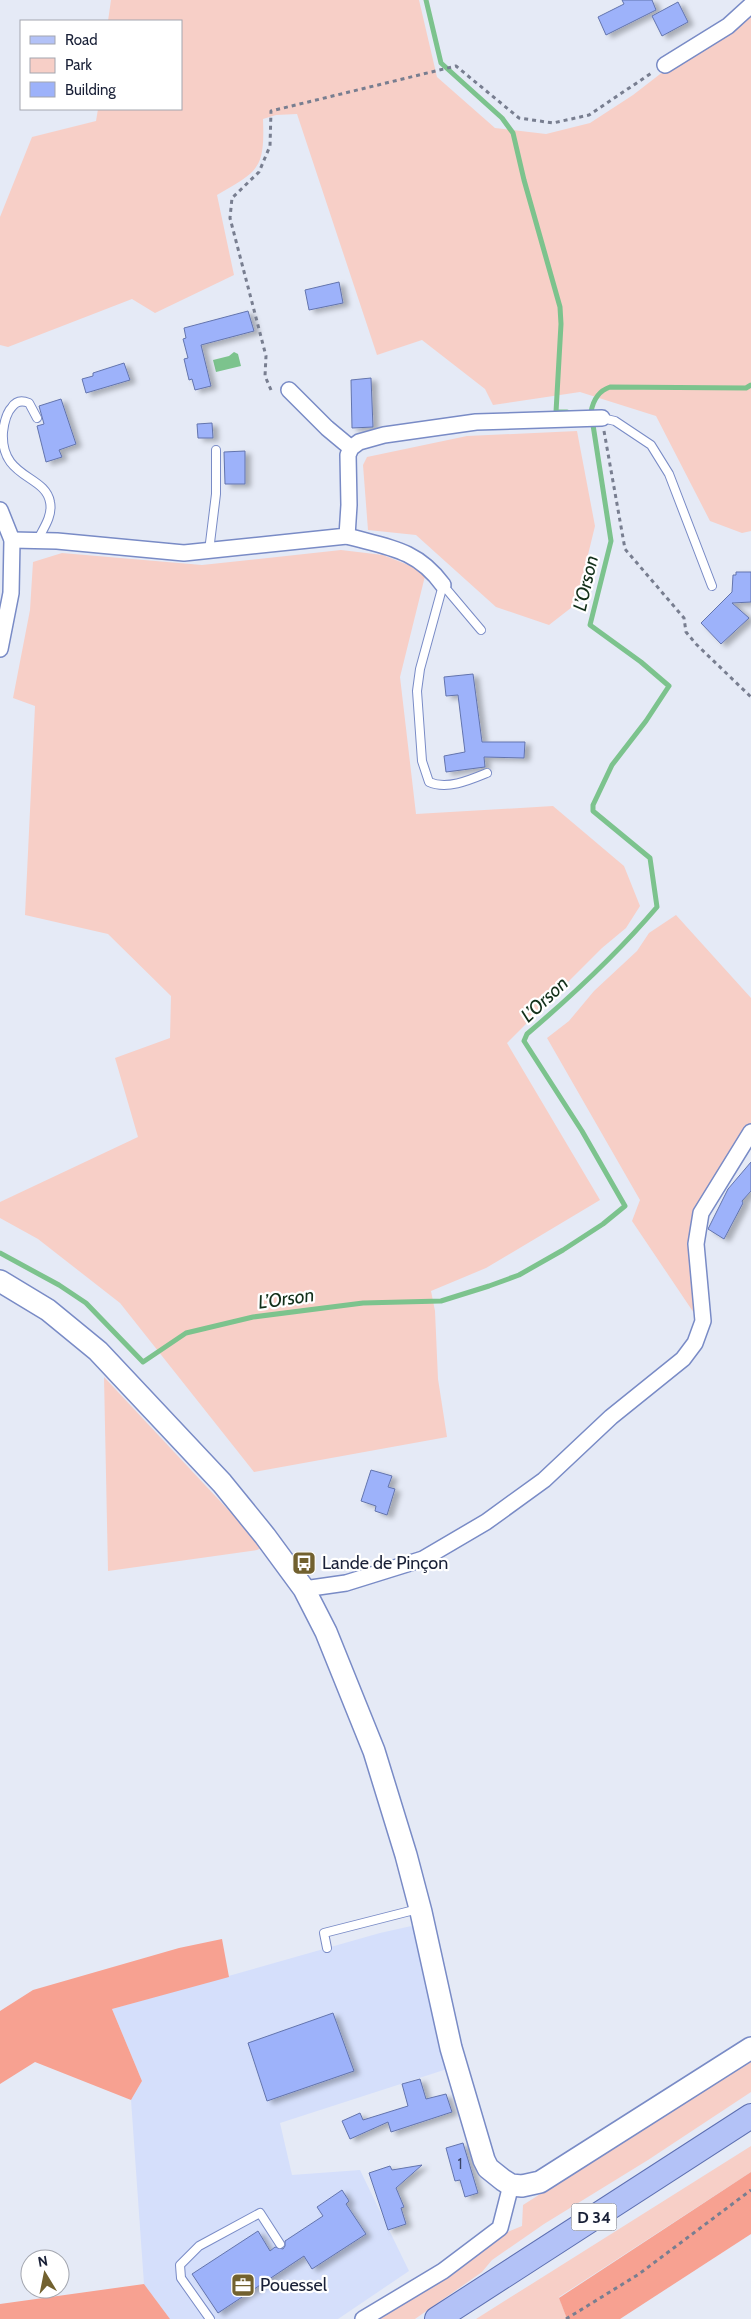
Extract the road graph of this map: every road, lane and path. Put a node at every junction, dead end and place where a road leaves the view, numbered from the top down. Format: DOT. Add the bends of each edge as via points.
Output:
graph roads {
  1 [pos="751,5"];
  2 [pos="664,65"];
  3 [pos="271,390"];
  4 [pos="289,390"];
  5 [pos="37,418"];
  6 [pos="602,418"];
  7 [pos="351,448"];
  8 [pos="216,450"];
  9 [pos="0,510"];
  10 [pos="347,536"];
  11 [pos="12,540"];
  12 [pos="37,541"];
  13 [pos="209,551"];
  14 [pos="444,585"];
  15 [pos="712,586"];
  16 [pos="481,630"];
  17 [pos="0,649"];
  18 [pos="751,697"];
  19 [pos="487,774"];
  20 [pos="751,1132"];
  21 [pos="0,1281"];
  22 [pos="304,1589"];
  23 [pos="420,1909"];
  24 [pos="327,1948"];
  25 [pos="751,2048"];
  26 [pos="751,2116"];
  27 [pos="511,2185"];
  28 [pos="751,2190"];
  29 [pos="280,2244"];
  30 [pos="210,2319"];
  31 [pos="363,2319"];
  32 [pos="437,2319"];
  33 [pos="566,2319"];
  1 -- 2 [label="street" via="728,26"];
  2 -- 3 [label="path" via="589,115 553,123 518,118 456,66 272,111 270,146 259,172 232,198 230,218 266,356 265,376"];
  4 -- 7 [label="street"];
  5 -- 12 [label="lane" via="29,403 15,404 9,409 2,444 6,456 16,468 36,483 50,500 50,514"];
  6 -- 7 [label="street" via="476,422 369,438"];
  6 -- 15 [label="lane" via="615,421 651,445 669,474"];
  6 -- 18 [label="path" via="625,549 684,618 686,632 696,644"];
  7 -- 10 [label="street" via="347,465 350,505"];
  8 -- 13 [label="lane" via="216,494"];
  9 -- 11 [label="street"];
  10 -- 13 [label="street"];
  10 -- 14 [label="street" via="419,558"];
  11 -- 12 [label="street"];
  11 -- 17 [label="street" via="11,593"];
  12 -- 13 [label="street" via="184,553"];
  14 -- 16 [label="lane"];
  14 -- 19 [label="lane" via="420,669 417,691 422,761 429,782 435,785"];
  20 -- 22 [label="street" via="701,1213 696,1244 703,1321 695,1343 684,1359 611,1417 544,1480 486,1522 424,1559 346,1583"];
  21 -- 22 [label="street" via="48,1310 98,1351 222,1483"];
  22 -- 23 [label="street" via="326,1632 374,1751"];
  23 -- 24 [label="lane" via="324,1933"];
  23 -- 27 [label="street" via="451,2048 474,2129 488,2168"];
  25 -- 27 [label="street" via="540,2182"];
  26 -- 32 [label="main road, D 34"];
  27 -- 31 [label="street" via="500,2228 443,2272"];
  28 -- 33 [label="path" via="639,2274"];
  29 -- 30 [label="lane" via="260,2213 199,2246 180,2265 181,2278"];
}
